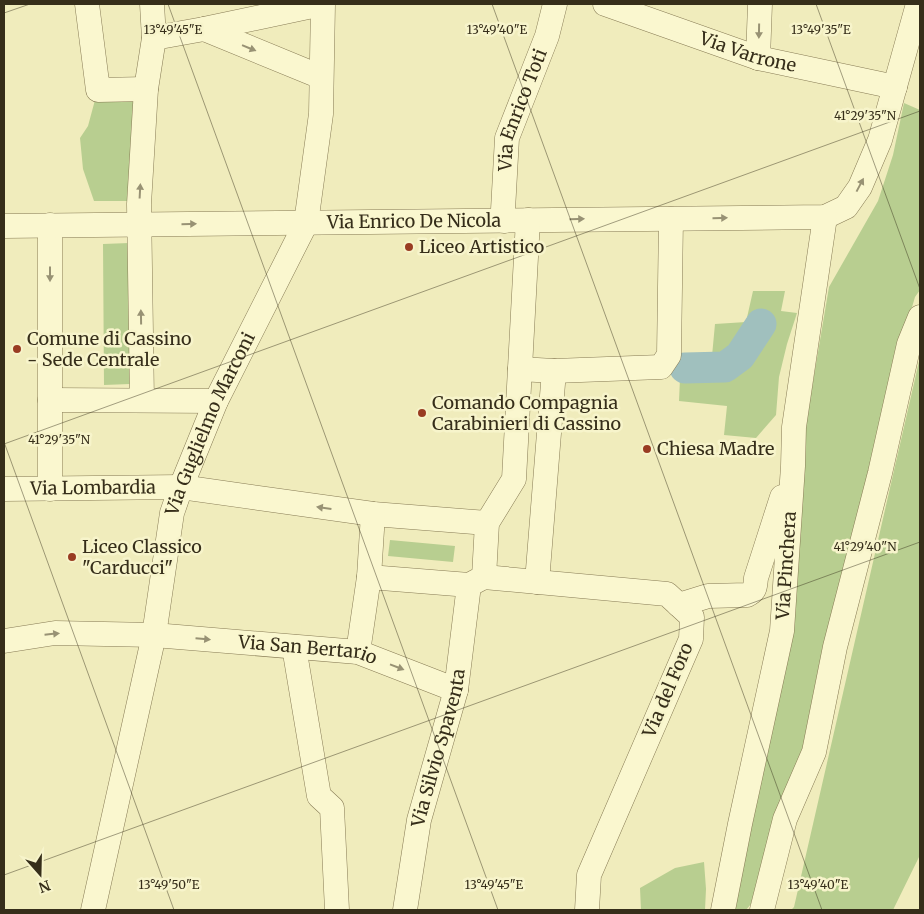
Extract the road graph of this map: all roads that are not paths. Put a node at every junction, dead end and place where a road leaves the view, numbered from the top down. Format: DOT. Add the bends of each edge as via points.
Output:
graph roads {
  1 [pos="87,4"];
  2 [pos="152,4"];
  3 [pos="323,4"];
  4 [pos="555,4"];
  5 [pos="605,4"];
  6 [pos="760,4"];
  7 [pos="918,4"];
  8 [pos="204,29"];
  9 [pos="154,38"];
  10 [pos="758,58"];
  11 [pos="322,77"];
  12 [pos="895,87"];
  13 [pos="146,89"];
  14 [pos="825,217"];
  15 [pos="671,219"];
  16 [pos="528,220"];
  17 [pos="504,221"];
  18 [pos="306,222"];
  19 [pos="140,224"];
  20 [pos="50,225"];
  21 [pos="4,226"];
  22 [pos="920,316"];
  23 [pos="520,369"];
  24 [pos="554,371"];
  25 [pos="50,400"];
  26 [pos="142,400"];
  27 [pos="216,401"];
  28 [pos="793,466"];
  29 [pos="181,487"];
  30 [pos="50,489"];
  31 [pos="4,490"];
  32 [pos="372,514"];
  33 [pos="487,523"];
  34 [pos="369,577"];
  35 [pos="476,581"];
  36 [pos="537,582"];
  37 [pos="679,605"];
  38 [pos="154,635"];
  39 [pos="4,641"];
  40 [pos="294,647"];
  41 [pos="358,652"];
  42 [pos="456,690"];
  43 [pos="93,910"];
  44 [pos="336,910"];
  45 [pos="405,910"];
  46 [pos="587,910"];
  47 [pos="723,910"];
  48 [pos="762,910"];
  1 -- 13 [label="street" via="98,90"];
  2 -- 9 [label="street"];
  3 -- 8 [label="street"];
  3 -- 11 [label="street, Via Guglielmo Marconi"];
  4 -- 17 [label="street, Via Enrico Toti" via="547,36 507,138"];
  5 -- 10 [label="street, Via Varrone"];
  6 -- 10 [label="street, one-way"];
  7 -- 12 [label="street"];
  8 -- 9 [label="street"];
  8 -- 11 [label="street, one-way"];
  9 -- 13 [label="street"];
  10 -- 12 [label="street, Via Varrone"];
  11 -- 18 [label="street, Via Guglielmo Marconi" via="321,114"];
  14 -- 12 [label="street, one-way" via="846,207 860,186 880,140"];
  19 -- 13 [label="street, one-way"];
  15 -- 14 [label="street, Via Enrico De Nicola, one-way"];
  14 -- 28 [label="street, Via Pinchera" via="794,427"];
  16 -- 15 [label="street, Via Enrico De Nicola, one-way"];
  15 -- 24 [label="street" via="669,354 661,367"];
  16 -- 17 [label="street, Via Enrico De Nicola"];
  16 -- 23 [label="street"];
  17 -- 18 [label="street, Via Enrico De Nicola"];
  19 -- 18 [label="street, Via Enrico De Nicola, one-way"];
  18 -- 27 [label="street, Via Guglielmo Marconi"];
  19 -- 20 [label="street, Via Enrico De Nicola"];
  26 -- 19 [label="street, one-way"];
  20 -- 21 [label="street, Via Enrico De Nicola"];
  20 -- 25 [label="street, one-way"];
  22 -- 48 [label="street" via="909,344 835,647 814,752 785,819"];
  23 -- 24 [label="street"];
  23 -- 33 [label="street" via="514,479"];
  24 -- 36 [label="street"];
  25 -- 26 [label="street"];
  25 -- 30 [label="street"];
  26 -- 27 [label="street"];
  27 -- 29 [label="street, Via Guglielmo Marconi"];
  28 -- 37 [label="street" via="752,593 708,596"];
  28 -- 47 [label="street, Via Pinchera" via="782,631"];
  29 -- 30 [label="street, Via Lombardia"];
  32 -- 29 [label="street, Via Lombardia, one-way"];
  29 -- 38 [label="street, Via Guglielmo Marconi" via="172,513"];
  30 -- 31 [label="street, Via Lombardia"];
  32 -- 33 [label="street, Via Lombardia"];
  32 -- 34 [label="street"];
  33 -- 35 [label="street, Via Silvio Spaventa"];
  34 -- 35 [label="street, Via del Foro"];
  34 -- 41 [label="street"];
  35 -- 36 [label="street, Via del Foro"];
  35 -- 42 [label="street, Via Silvio Spaventa"];
  36 -- 37 [label="street, Via del Foro" via="667,594"];
  37 -- 46 [label="street, Via del Foro" via="692,617 692,639 589,875"];
  39 -- 38 [label="street, Via San Bertario, one-way" via="55,633"];
  38 -- 40 [label="street, Via San Bertario, one-way"];
  38 -- 43 [label="street, Via Guglielmo Marconi"];
  40 -- 41 [label="street, Via San Bertario"];
  40 -- 44 [label="street" via="320,796 332,808"];
  41 -- 42 [label="street, Via San Bertario, one-way"];
  42 -- 45 [label="street, Via Silvio Spaventa" via="420,820"];
}
